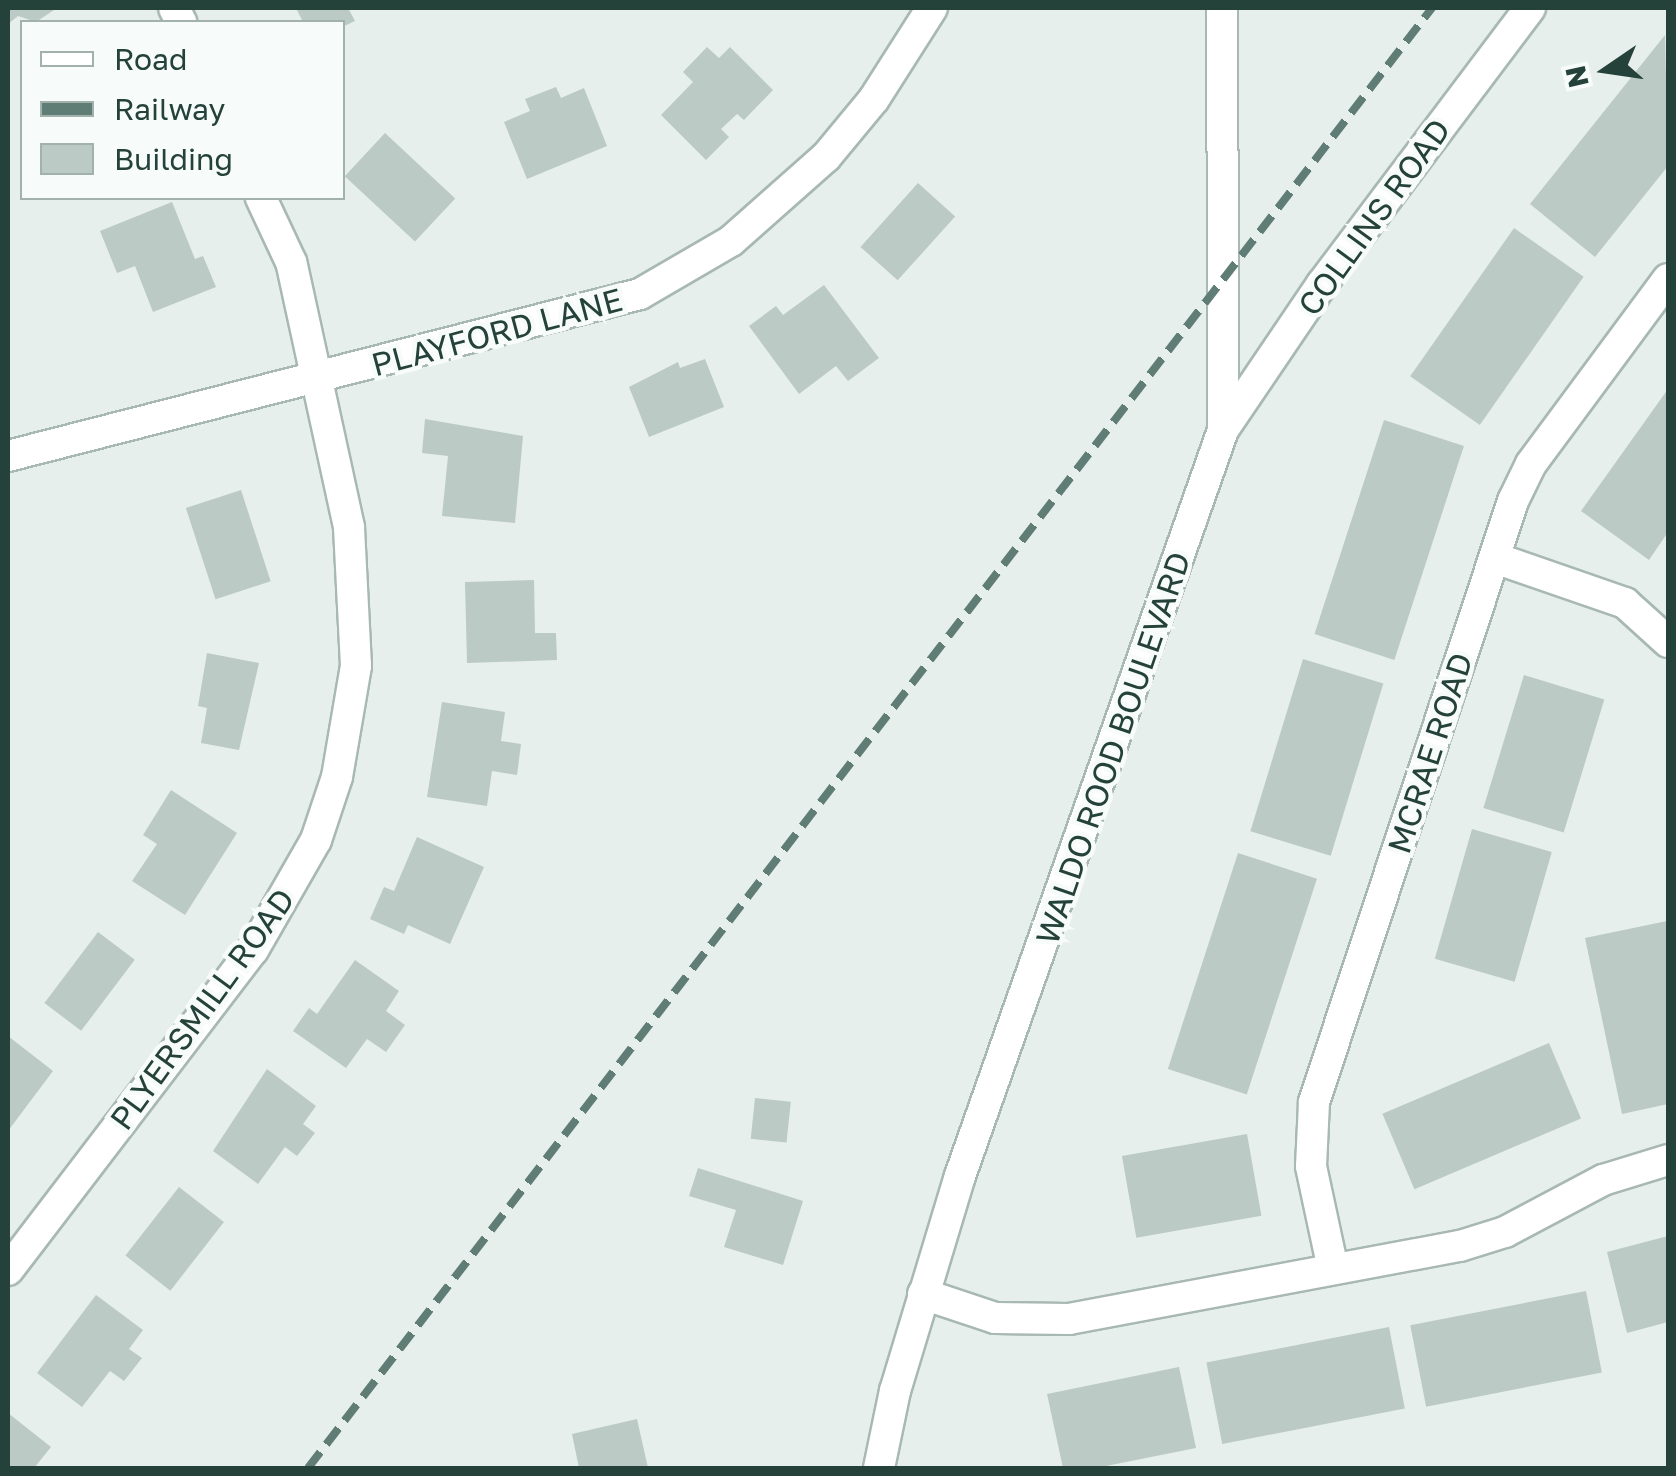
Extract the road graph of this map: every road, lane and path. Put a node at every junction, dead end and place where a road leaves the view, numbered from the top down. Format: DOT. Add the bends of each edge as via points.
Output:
graph roads {
  1 [pos="932,8"];
  2 [pos="1222,8"];
  3 [pos="1530,8"];
  4 [pos="262,200"];
  5 [pos="1668,279"];
  6 [pos="316,378"];
  7 [pos="1223,430"];
  8 [pos="8,456"];
  9 [pos="1494,558"];
  10 [pos="1668,642"];
  11 [pos="1668,1160"];
  12 [pos="1333,1269"];
  13 [pos="8,1270"];
  14 [pos="923,1294"];
  15 [pos="879,1468"];
  1 -- 6 [label="street, PLAYFORD LANE" via="874,99 826,158 780,203 687,270 597,309"];
  2 -- 7 [label="street, WALDO ROOD BOULEVARD"];
  3 -- 7 [label="street, COLLINS ROAD" via="1322,284"];
  4 -- 6 [label="street, PLYERSMILL ROAD" via="291,262"];
  5 -- 9 [label="street, MCRAE ROAD" via="1531,464"];
  6 -- 8 [label="street, PLAYFORD LANE"];
  6 -- 13 [label="street, PLYERSMILL ROAD" via="357,596 350,722 316,840 253,950"];
  7 -- 14 [label="street, WALDO ROOD BOULEVARD"];
  9 -- 10 [label="street" via="1625,602"];
  9 -- 12 [label="street, MCRAE ROAD" via="1314,1102 1311,1166"];
  11 -- 12 [label="street" via="1603,1180 1504,1232"];
  12 -- 14 [label="street" via="1069,1319 995,1318"];
  14 -- 15 [label="street, WALDO ROOD BOULEVARD"];
}
